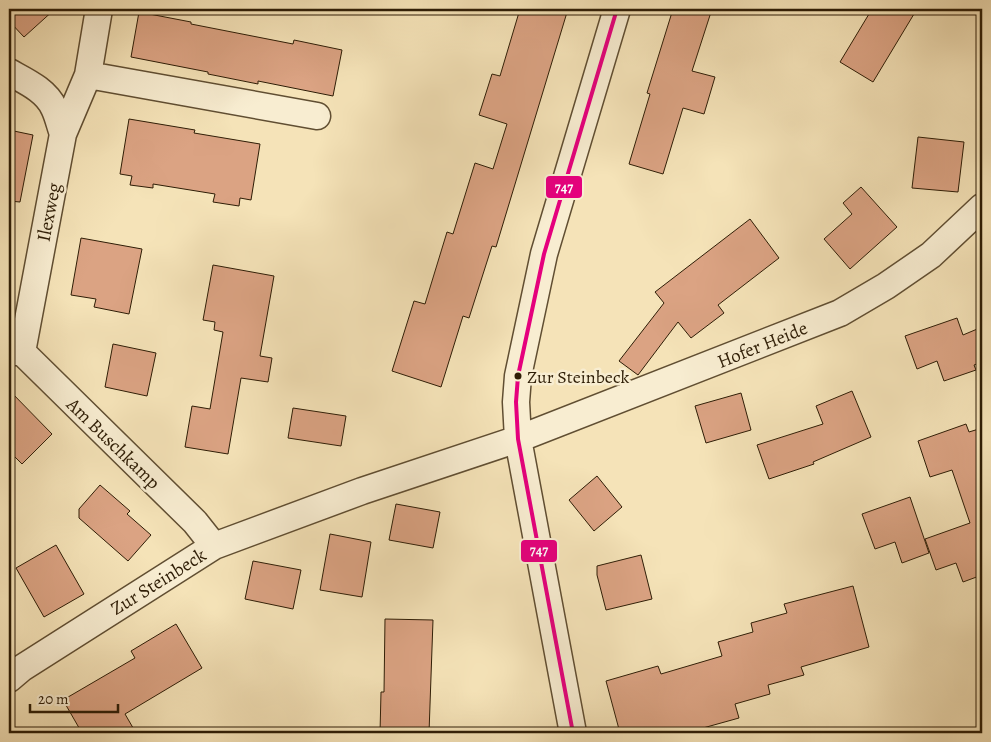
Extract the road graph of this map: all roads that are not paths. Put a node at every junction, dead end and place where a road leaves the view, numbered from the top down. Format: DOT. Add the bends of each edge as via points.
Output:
graph roads {
  1 [pos="99,9"];
  2 [pos="617,9"];
  3 [pos="9,72"];
  4 [pos="88,75"];
  5 [pos="317,116"];
  6 [pos="63,134"];
  7 [pos="982,207"];
  8 [pos="15,352"];
  9 [pos="518,439"];
  10 [pos="214,546"];
  11 [pos="9,679"];
  12 [pos="573,733"];
  1 -- 4 [label="street, Ilexweg"];
  2 -- 9 [label="street" via="544,254 518,376"];
  3 -- 6 [label="street" via="42,92 54,107"];
  4 -- 5 [label="street"];
  4 -- 6 [label="street, Ilexweg"];
  6 -- 8 [label="street, Ilexweg"];
  7 -- 9 [label="street, Hofer Heide" via="931,255 840,313"];
  8 -- 10 [label="street, Am Buschkamp" via="195,522"];
  9 -- 10 [label="street, Zur Steinbeck" via="362,491"];
  9 -- 12 [label="street"];
  10 -- 11 [label="street, Zur Steinbeck"];
}
